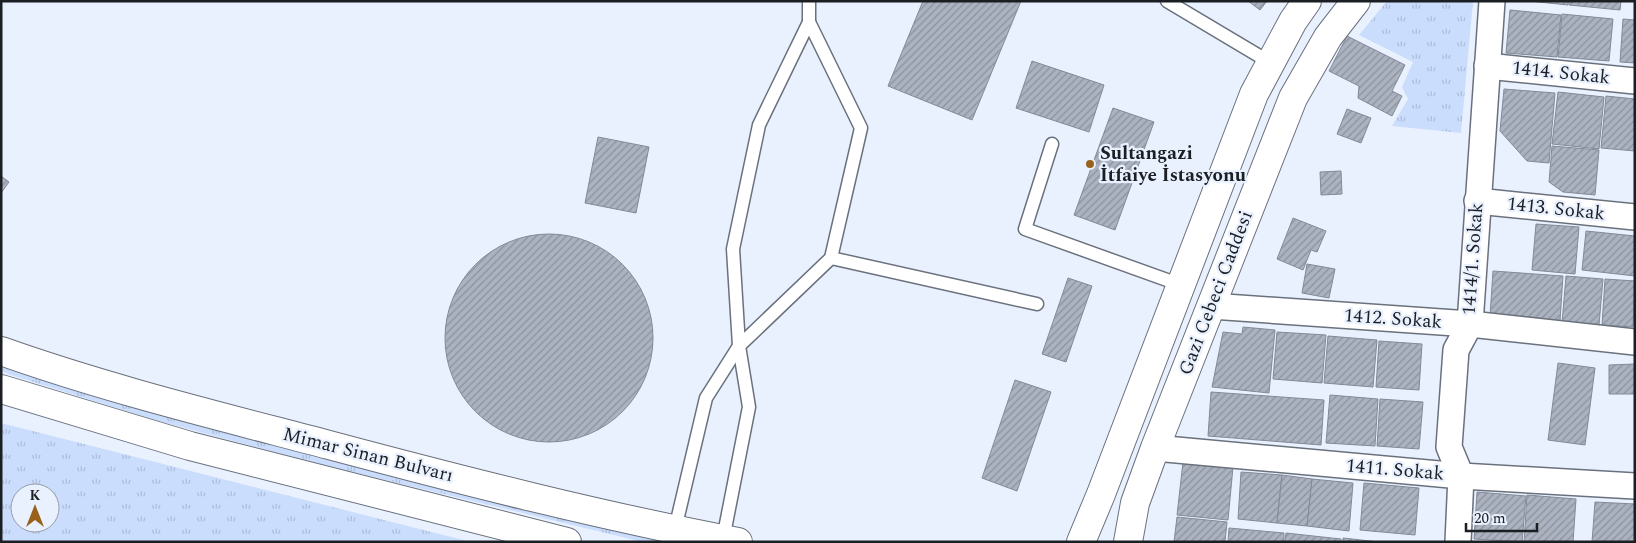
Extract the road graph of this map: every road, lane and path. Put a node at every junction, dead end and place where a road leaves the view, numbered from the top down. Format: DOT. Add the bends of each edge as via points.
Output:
graph roads {
  1 [pos="809,1"];
  2 [pos="1167,1"];
  3 [pos="1307,1"];
  4 [pos="1356,1"];
  5 [pos="1492,1"];
  6 [pos="809,22"];
  7 [pos="1271,63"];
  8 [pos="1487,66"];
  9 [pos="1635,81"];
  10 [pos="1052,144"];
  11 [pos="1477,201"];
  12 [pos="1635,217"];
  13 [pos="831,258"];
  14 [pos="1181,285"];
  15 [pos="1037,304"];
  16 [pos="1211,306"];
  17 [pos="1470,324"];
  18 [pos="1635,342"];
  19 [pos="739,346"];
  20 [pos="1,351"];
  21 [pos="1,389"];
  22 [pos="1155,448"];
  23 [pos="1461,476"];
  24 [pos="1635,486"];
  25 [pos="675,529"];
  26 [pos="730,540"];
  27 [pos="567,542"];
  28 [pos="1081,542"];
  29 [pos="1128,542"];
  30 [pos="1458,542"];
  1 -- 6 [label="lane"];
  2 -- 7 [label="lane"];
  3 -- 7 [label="main road, Gazi Cebeci Caddesi"];
  4 -- 16 [label="main road, Gazi Cebeci Caddesi" via="1328,37 1293,98"];
  5 -- 8 [label="street, 1414/1. Sokak"];
  6 -- 13 [label="lane" via="861,128"];
  6 -- 19 [label="lane" via="759,125 733,249"];
  7 -- 14 [label="main road, Gazi Cebeci Caddesi" via="1254,94"];
  8 -- 9 [label="street, 1414. Sokak"];
  8 -- 11 [label="street, 1414/1. Sokak"];
  10 -- 14 [label="lane" via="1025,229"];
  11 -- 12 [label="street, 1413. Sokak"];
  11 -- 17 [label="street, 1414/1. Sokak"];
  13 -- 15 [label="lane"];
  13 -- 19 [label="lane"];
  14 -- 28 [label="main road, Gazi Cebeci Caddesi"];
  16 -- 17 [label="street, 1412. Sokak"];
  16 -- 22 [label="main road, Gazi Cebeci Caddesi"];
  17 -- 18 [label="street, 1412. Sokak"];
  17 -- 23 [label="street, 1414/1. Sokak" via="1456,350 1449,447"];
  19 -- 25 [label="lane" via="706,398"];
  19 -- 26 [label="lane" via="749,407"];
  20 -- 25 [label="main road, Mimar Sinan Bulvarı" via="216,416"];
  21 -- 27 [label="main road" via="190,446"];
  22 -- 23 [label="street, 1411. Sokak"];
  22 -- 29 [label="main road, Gazi Cebeci Caddesi" via="1135,502"];
  23 -- 24 [label="street, 1411. Sokak"];
  23 -- 30 [label="street, 1414/1. Sokak"];
  25 -- 26 [label="main road, Mimar Sinan Bulvarı"];
}
